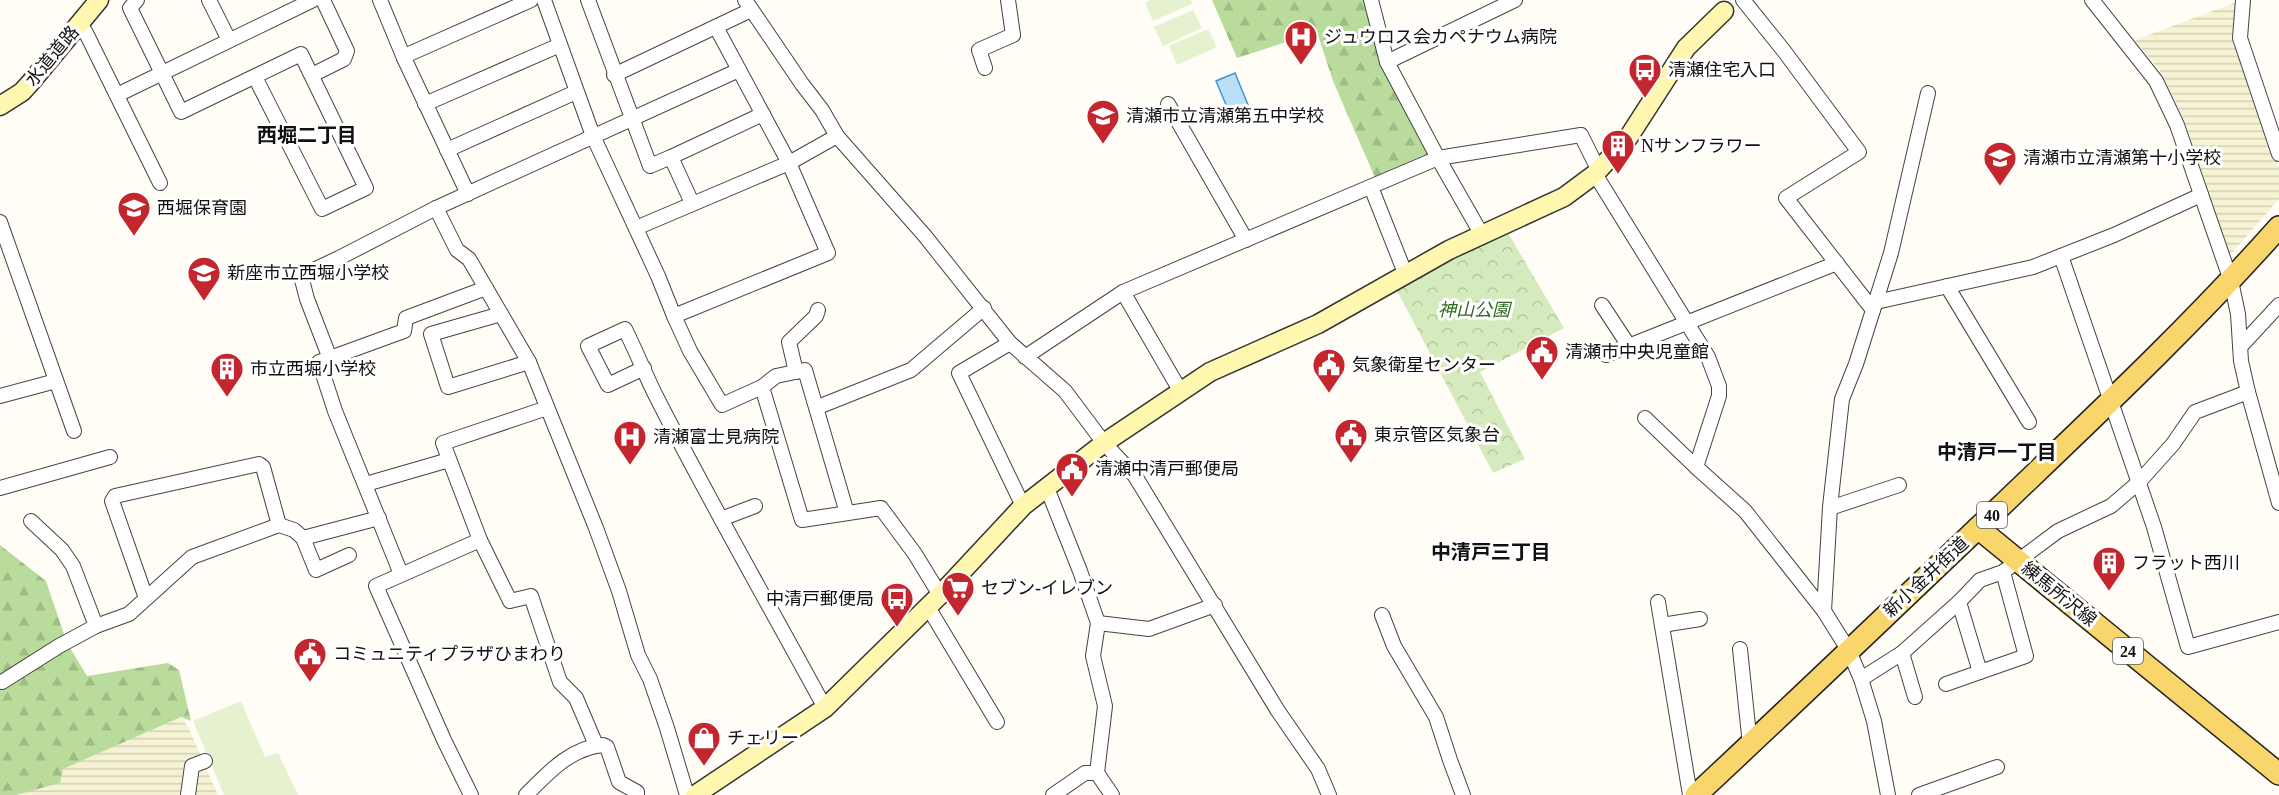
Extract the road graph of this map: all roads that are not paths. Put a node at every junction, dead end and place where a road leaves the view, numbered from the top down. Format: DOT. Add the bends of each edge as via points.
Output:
graph roads {
  1 [pos="99,0"];
  2 [pos="137,0"];
  3 [pos="209,0"];
  4 [pos="313,0"];
  5 [pos="323,0"];
  6 [pos="380,0"];
  7 [pos="531,0"];
  8 [pos="544,0"];
  9 [pos="588,0"];
  10 [pos="1008,0"];
  11 [pos="1371,0"];
  12 [pos="1515,0"];
  13 [pos="1743,0"];
  14 [pos="2092,0"];
  15 [pos="2243,0"];
  16 [pos="748,5"];
  17 [pos="1730,5"];
  18 [pos="80,24"];
  19 [pos="716,27"];
  20 [pos="229,40"];
  21 [pos="560,45"];
  22 [pos="404,58"];
  23 [pos="1387,62"];
  24 [pos="985,68"];
  25 [pos="739,70"];
  26 [pos="161,75"];
  27 [pos="312,75"];
  28 [pos="614,75"];
  29 [pos="255,76"];
  30 [pos="576,92"];
  31 [pos="1928,93"];
  32 [pos="117,95"];
  33 [pos="425,104"];
  34 [pos="1168,104"];
  35 [pos="0,106"];
  36 [pos="763,114"];
  37 [pos="632,119"];
  38 [pos="593,136"];
  39 [pos="837,136"];
  40 [pos="447,150"];
  41 [pos="2279,154"];
  42 [pos="671,157"];
  43 [pos="1438,158"];
  44 [pos="789,163"];
  45 [pos="1597,172"];
  46 [pos="160,183"];
  47 [pos="1371,187"];
  48 [pos="468,194"];
  49 [pos="2200,195"];
  50 [pos="692,203"];
  51 [pos="435,208"];
  52 [pos="0,222"];
  53 [pos="2279,227"];
  54 [pos="636,228"];
  55 [pos="1482,235"];
  56 [pos="1246,240"];
  57 [pos="2061,256"];
  58 [pos="1837,263"];
  59 [pos="1405,273"];
  60 [pos="2231,280"];
  61 [pos="1947,286"];
  62 [pos="486,288"];
  63 [pos="1123,292"];
  64 [pos="1602,305"];
  65 [pos="2279,305"];
  66 [pos="1875,306"];
  67 [pos="984,308"];
  68 [pos="818,310"];
  69 [pos="501,314"];
  70 [pos="674,316"];
  71 [pos="1687,324"];
  72 [pos="1010,343"];
  73 [pos="1629,346"];
  74 [pos="2240,346"];
  75 [pos="1606,355"];
  76 [pos="329,356"];
  77 [pos="1025,357"];
  78 [pos="529,362"];
  79 [pos="645,368"];
  80 [pos="796,372"];
  81 [pos="56,381"];
  82 [pos="762,387"];
  83 [pos="2248,392"];
  84 [pos="1181,393"];
  85 [pos="0,396"];
  86 [pos="2110,402"];
  87 [pos="818,407"];
  88 [pos="548,408"];
  89 [pos="1645,418"];
  90 [pos="2029,422"];
  91 [pos="74,431"];
  92 [pos="1104,443"];
  93 [pos="110,457"];
  94 [pos="448,460"];
  95 [pos="1696,467"];
  96 [pos="2139,482"];
  97 [pos="366,484"];
  98 [pos="1899,485"];
  99 [pos="0,488"];
  100 [pos="1047,488"];
  101 [pos="2279,503"];
  102 [pos="1023,506"];
  103 [pos="1830,508"];
  104 [pos="748,513"];
  105 [pos="847,513"];
  106 [pos="379,518"];
  107 [pos="721,519"];
  108 [pos="31,521"];
  109 [pos="279,525"];
  110 [pos="1978,528"];
  111 [pos="303,538"];
  112 [pos="480,540"];
  113 [pos="349,555"];
  114 [pos="2010,566"];
  115 [pos="401,574"];
  116 [pos="146,598"];
  117 [pos="934,601"];
  118 [pos="1658,602"];
  119 [pos="1959,602"];
  120 [pos="1215,605"];
  121 [pos="1824,611"];
  122 [pos="1382,615"];
  123 [pos="1700,619"];
  124 [pos="2279,622"];
  125 [pos="1098,623"];
  126 [pos="1662,625"];
  127 [pos="96,626"];
  128 [pos="1740,650"];
  129 [pos="1849,651"];
  130 [pos="1902,653"];
  131 [pos="1980,672"];
  132 [pos="1861,679"];
  133 [pos="2,682"];
  134 [pos="1946,684"];
  135 [pos="1915,697"];
  136 [pos="825,708"];
  137 [pos="997,722"];
  138 [pos="596,745"];
  139 [pos="1750,745"];
  140 [pos="205,761"];
  141 [pos="1997,767"];
  142 [pos="1097,773"];
  143 [pos="2279,774"];
  144 [pos="1942,791"];
  145 [pos="188,795"];
  146 [pos="471,795"];
  147 [pos="526,795"];
  148 [pos="638,795"];
  149 [pos="687,795"];
  150 [pos="695,795"];
  151 [pos="1053,795"];
  152 [pos="1112,795"];
  153 [pos="1329,795"];
  154 [pos="1463,795"];
  155 [pos="1689,795"];
  156 [pos="1696,795"];
  157 [pos="1888,795"];
  158 [pos="1919,795"];
  1 -- 18 [label="street, 水道道路"];
  2 -- 26 [label="street" via="130,8"];
  3 -- 20 [label="street"];
  4 -- 20 [label="street"];
  5 -- 27 [label="street" via="347,51 344,59"];
  6 -- 22 [label="street"];
  7 -- 22 [label="street"];
  8 -- 21 [label="street"];
  9 -- 28 [label="street"];
  10 -- 24 [label="street" via="1012,35 979,50"];
  11 -- 23 [label="street"];
  12 -- 23 [label="street"];
  13 -- 58 [label="street" via="1859,153 1786,198"];
  14 -- 49 [label="street" via="2156,81"];
  15 -- 41 [label="street" via="2240,38"];
  16 -- 19 [label="street"];
  16 -- 39 [label="street"];
  17 -- 45 [label="street" via="1686,48 1628,138"];
  18 -- 32 [label="street"];
  18 -- 35 [label="street, 水道道路" via="32,82"];
  19 -- 25 [label="street"];
  19 -- 28 [label="street"];
  20 -- 26 [label="street"];
  21 -- 30 [label="street"];
  21 -- 33 [label="street"];
  22 -- 33 [label="street"];
  23 -- 43 [label="street"];
  25 -- 36 [label="street"];
  25 -- 37 [label="street"];
  26 -- 29 [label="street" via="181,112"];
  26 -- 32 [label="street"];
  27 -- 29 [label="street" via="301,54"];
  27 -- 29 [label="street" via="366,188 322,209"];
  28 -- 37 [label="street"];
  30 -- 38 [label="street"];
  30 -- 40 [label="street"];
  31 -- 66 [label="street"];
  32 -- 46 [label="street"];
  33 -- 40 [label="street"];
  34 -- 56 [label="street"];
  36 -- 42 [label="street"];
  36 -- 44 [label="street"];
  37 -- 38 [label="street"];
  37 -- 42 [label="street" via="650,165"];
  38 -- 48 [label="street"];
  38 -- 54 [label="street"];
  39 -- 44 [label="street"];
  39 -- 67 [label="street"];
  40 -- 48 [label="street"];
  42 -- 50 [label="street"];
  43 -- 45 [label="street" via="1581,135"];
  43 -- 47 [label="street"];
  43 -- 55 [label="street"];
  44 -- 50 [label="street"];
  44 -- 70 [label="street" via="828,253"];
  45 -- 55 [label="street" via="1564,197"];
  45 -- 71 [label="street"];
  47 -- 56 [label="street"];
  47 -- 59 [label="street"];
  48 -- 51 [label="street"];
  49 -- 57 [label="street"];
  49 -- 60 [label="street"];
  50 -- 54 [label="street"];
  51 -- 62 [label="street" via="457,250 469,259"];
  51 -- 76 [label="street" via="300,276"];
  52 -- 81 [label="street"];
  53 -- 60 [label="main road, 新小金井街道 / 40"];
  54 -- 70 [label="street"];
  55 -- 59 [label="street"];
  56 -- 63 [label="street"];
  57 -- 61 [label="street" via="2033,267"];
  57 -- 86 [label="street"];
  58 -- 66 [label="street"];
  58 -- 71 [label="street"];
  59 -- 84 [label="street" via="1318,324 1210,372"];
  60 -- 74 [label="street"];
  60 -- 86 [label="main road, 新小金井街道 / 40"];
  61 -- 66 [label="street"];
  61 -- 90 [label="street"];
  62 -- 69 [label="street"];
  62 -- 76 [label="street" via="406,318 404,331"];
  63 -- 77 [label="street"];
  63 -- 84 [label="street"];
  64 -- 73 [label="street"];
  65 -- 74 [label="street"];
  66 -- 103 [label="street" via="1842,399"];
  67 -- 72 [label="street"];
  67 -- 87 [label="street" via="911,370"];
  68 -- 80 [label="street" via="789,342"];
  69 -- 78 [label="street"];
  69 -- 78 [label="street" via="431,334 448,387"];
  70 -- 82 [label="street" via="722,405"];
  71 -- 73 [label="street"];
  71 -- 95 [label="street" via="1708,357 1719,390"];
  72 -- 77 [label="street"];
  72 -- 102 [label="street" via="959,373"];
  73 -- 75 [label="street"];
  74 -- 83 [label="street"];
  76 -- 97 [label="street" via="319,362"];
  77 -- 92 [label="street" via="1065,391"];
  78 -- 88 [label="street"];
  79 -- 107 [label="street" via="657,399"];
  80 -- 82 [label="street" via="776,376"];
  80 -- 87 [label="street" via="806,370"];
  81 -- 85 [label="street"];
  81 -- 91 [label="street"];
  82 -- 105 [label="street" via="802,520"];
  83 -- 96 [label="street" via="2195,412"];
  83 -- 101 [label="street"];
  84 -- 92 [label="street"];
  86 -- 96 [label="street"];
  86 -- 110 [label="main road, 新小金井街道 / 40"];
  87 -- 105 [label="street"];
  88 -- 94 [label="street" via="443,443"];
  88 -- 149 [label="street" via="619,591 638,655 668,728"];
  89 -- 95 [label="street"];
  92 -- 100 [label="street"];
  92 -- 120 [label="street" via="1142,486"];
  93 -- 99 [label="street"];
  94 -- 97 [label="street"];
  94 -- 112 [label="street"];
  95 -- 121 [label="street" via="1745,511"];
  96 -- 114 [label="street" via="2111,506 2058,531"];
  96 -- 124 [label="street" via="2188,647"];
  97 -- 106 [label="street"];
  98 -- 103 [label="street"];
  100 -- 102 [label="street"];
  100 -- 125 [label="street"];
  102 -- 117 [label="street"];
  103 -- 121 [label="street"];
  104 -- 107 [label="street"];
  105 -- 117 [label="street" via="881,508 915,554"];
  106 -- 111 [label="street"];
  106 -- 115 [label="street"];
  107 -- 136 [label="street"];
  108 -- 127 [label="street" via="73,566"];
  109 -- 111 [label="street"];
  109 -- 116 [label="street" via="192,557"];
  109 -- 116 [label="street" via="259,464 115,496 112,501"];
  110 -- 114 [label="main road, 練馬所沢線 / 24"];
  110 -- 129 [label="main road, 新小金井街道 / 40"];
  111 -- 113 [label="street" via="316,570"];
  112 -- 115 [label="street"];
  112 -- 138 [label="street" via="510,601 531,596 560,682 576,698"];
  114 -- 119 [label="street" via="1980,580"];
  114 -- 131 [label="street" via="2026,656"];
  114 -- 143 [label="main road, 練馬所沢線 / 24"];
  115 -- 146 [label="street" via="376,586"];
  116 -- 127 [label="street" via="129,614"];
  117 -- 136 [label="street"];
  117 -- 137 [label="street"];
  118 -- 126 [label="street"];
  119 -- 130 [label="street"];
  119 -- 131 [label="street"];
  120 -- 125 [label="street" via="1149,629"];
  120 -- 153 [label="street" via="1278,711 1318,769"];
  121 -- 129 [label="street"];
  122 -- 154 [label="street" via="1394,646 1436,717"];
  123 -- 126 [label="street"];
  125 -- 142 [label="street" via="1093,656 1105,706"];
  126 -- 155 [label="street"];
  127 -- 133 [label="street"];
  128 -- 139 [label="street"];
  129 -- 132 [label="street"];
  129 -- 139 [label="main road, 新小金井街道 / 40"];
  130 -- 132 [label="street"];
  130 -- 135 [label="street"];
  131 -- 134 [label="street"];
  132 -- 157 [label="street" via="1874,721"];
  136 -- 150 [label="street"];
  138 -- 147 [label="street" via="557,764"];
  138 -- 148 [label="street" via="607,747 619,782"];
  139 -- 156 [label="main road, 新小金井街道 / 40"];
  140 -- 145 [label="street" via="192,766"];
  141 -- 144 [label="street"];
  142 -- 151 [label="street" via="1085,773"];
  142 -- 152 [label="street"];
  144 -- 158 [label="street"];
}
